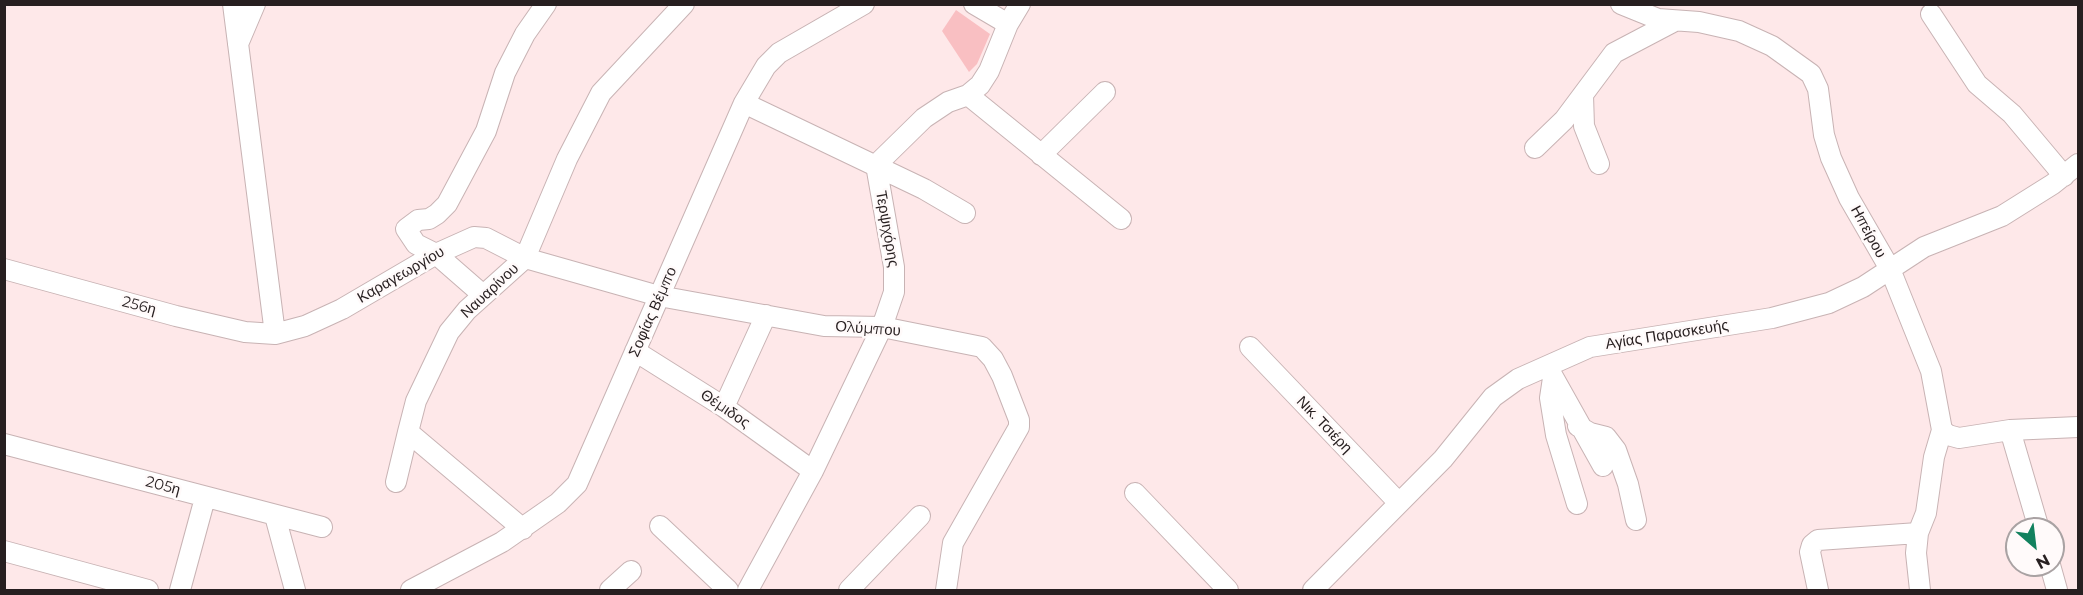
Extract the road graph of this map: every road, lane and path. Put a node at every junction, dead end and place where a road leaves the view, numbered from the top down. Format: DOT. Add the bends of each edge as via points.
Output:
graph roads {
  1 [pos="233,4"];
  2 [pos="255,4"];
  3 [pos="546,4"];
  4 [pos="684,4"];
  5 [pos="864,4"];
  6 [pos="974,4"];
  7 [pos="1020,4"];
  8 [pos="1621,4"];
  9 [pos="1931,14"];
  10 [pos="1673,22"];
  11 [pos="1008,24"];
  12 [pos="237,46"];
  13 [pos="1105,92"];
  14 [pos="968,95"];
  15 [pos="1583,95"];
  16 [pos="744,103"];
  17 [pos="1534,148"];
  18 [pos="1041,155"];
  19 [pos="1599,164"];
  20 [pos="876,165"];
  21 [pos="2071,170"];
  22 [pos="965,213"];
  23 [pos="1120,219"];
  24 [pos="436,254"];
  25 [pos="525,258"];
  26 [pos="4,269"];
  27 [pos="1890,269"];
  28 [pos="483,295"];
  29 [pos="659,296"];
  30 [pos="766,315"];
  31 [pos="882,327"];
  32 [pos="275,334"];
  33 [pos="1250,347"];
  34 [pos="635,351"];
  35 [pos="1550,371"];
  36 [pos="724,407"];
  37 [pos="1578,426"];
  38 [pos="2079,427"];
  39 [pos="1942,430"];
  40 [pos="2010,430"];
  41 [pos="408,432"];
  42 [pos="4,444"];
  43 [pos="1603,466"];
  44 [pos="813,471"];
  45 [pos="396,482"];
  46 [pos="1135,493"];
  47 [pos="205,498"];
  48 [pos="1398,503"];
  49 [pos="1577,504"];
  50 [pos="276,516"];
  51 [pos="920,516"];
  52 [pos="2035,517"];
  53 [pos="1635,520"];
  54 [pos="660,526"];
  55 [pos="322,527"];
  56 [pos="523,529"];
  57 [pos="1918,533"];
  58 [pos="4,551"];
  59 [pos="631,571"];
  60 [pos="148,591"];
  61 [pos="180,591"];
  62 [pos="295,591"];
  63 [pos="411,591"];
  64 [pos="610,591"];
  65 [pos="728,591"];
  66 [pos="748,591"];
  67 [pos="849,591"];
  68 [pos="946,591"];
  69 [pos="1228,591"];
  70 [pos="1313,591"];
  71 [pos="1818,591"];
  72 [pos="1920,591"];
  1 -- 12 [label="street"];
  2 -- 12 [label="street"];
  3 -- 24 [label="street" via="505,73 486,131 447,204 437,214 418,220 406,230 416,244"];
  4 -- 25 [label="street, Ναυαρίνου" via="593,106"];
  5 -- 16 [label="street, Σοφίας Βέμπο" via="779,53 766,66"];
  6 -- 11 [label="street"];
  7 -- 11 [label="street"];
  8 -- 10 [label="street, Ηπείρου"];
  9 -- 21 [label="street" via="1977,84"];
  10 -- 15 [label="street" via="1614,53"];
  10 -- 27 [label="street, Ηπείρου" via="1699,22 1739,31 1772,46 1811,74 1818,89 1824,135 1835,167"];
  11 -- 14 [label="street" via="989,71"];
  12 -- 32 [label="street"];
  13 -- 18 [label="street"];
  14 -- 18 [label="street"];
  14 -- 20 [label="street" via="935,109"];
  15 -- 17 [label="street" via="1564,120"];
  15 -- 19 [label="street" via="1584,126"];
  16 -- 20 [label="street"];
  16 -- 29 [label="street, Σοφίας Βέμπο"];
  18 -- 23 [label="street"];
  20 -- 22 [label="street"];
  20 -- 31 [label="street, Τερψιχόρης" via="896,278"];
  21 -- 27 [label="street, Αγίας Παρασκευής" via="2002,216 1923,248"];
  24 -- 25 [label="street, Καραγεωργίου" via="474,237 486,238"];
  24 -- 28 [label="street"];
  24 -- 32 [label="street, Καραγεωργίου" via="342,309"];
  25 -- 28 [label="street, Ναυαρίνου"];
  25 -- 29 [label="street, Ολύμπου"];
  26 -- 32 [label="street, 256η" via="176,316 244,332"];
  27 -- 35 [label="street, Αγίας Παρασκευής" via="1829,303 1772,318 1607,343 1577,351"];
  27 -- 39 [label="street, Ηπείρου" via="1931,371"];
  28 -- 41 [label="street, Ναυαρίνου" via="449,332 438,352 416,401"];
  29 -- 30 [label="street, Ολύμπου"];
  29 -- 34 [label="street, Σοφίας Βέμπο"];
  30 -- 31 [label="street, Ολύμπου" via="824,326"];
  30 -- 36 [label="street"];
  31 -- 44 [label="street, Τερψιχόρης"];
  31 -- 68 [label="street, Ολύμπου" via="982,347 993,358 1019,420 1017,434 953,543"];
  33 -- 48 [label="street, Νικ. Τσιέρη"];
  34 -- 36 [label="street, Θέμιδος"];
  34 -- 56 [label="street, Σοφίας Βέμπο" via="577,484"];
  35 -- 37 [label="street"];
  35 -- 48 [label="street, Αγίας Παρασκευής" via="1518,379 1493,397 1443,459"];
  35 -- 49 [label="street" via="1556,435"];
  36 -- 44 [label="street, Θέμιδος"];
  37 -- 43 [label="street"];
  37 -- 53 [label="street" via="1606,437 1617,450"];
  38 -- 40 [label="street"];
  39 -- 40 [label="street" via="1959,438"];
  39 -- 57 [label="street, Ηπείρου" via="1926,513"];
  40 -- 52 [label="street"];
  41 -- 45 [label="street, Ναυαρίνου"];
  41 -- 56 [label="street"];
  42 -- 47 [label="street, 205η"];
  44 -- 66 [label="street, Τερψιχόρης"];
  46 -- 69 [label="street"];
  47 -- 50 [label="street, 205η"];
  47 -- 61 [label="street"];
  48 -- 70 [label="street, Αγίας Παρασκευής"];
  50 -- 55 [label="street, 205η"];
  50 -- 62 [label="street"];
  51 -- 67 [label="street"];
  54 -- 65 [label="street"];
  56 -- 63 [label="street, Σοφίας Βέμπο"];
  57 -- 71 [label="street" via="1814,546"];
  57 -- 72 [label="street, Ηπείρου"];
  58 -- 60 [label="street"];
  59 -- 64 [label="street"];
}
